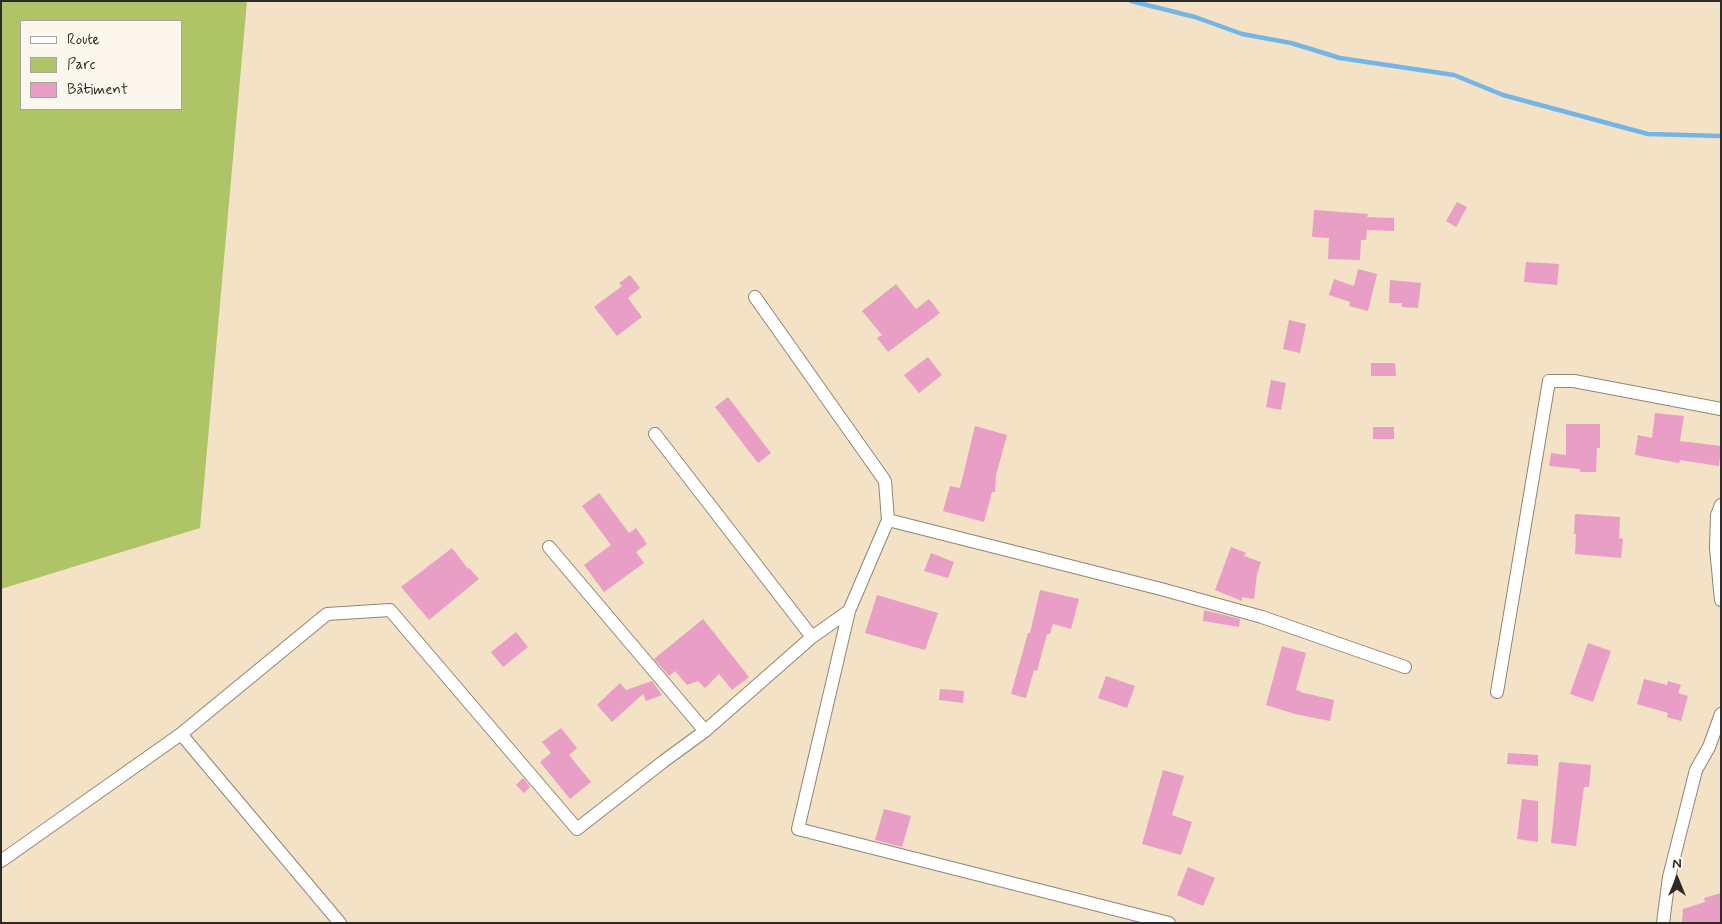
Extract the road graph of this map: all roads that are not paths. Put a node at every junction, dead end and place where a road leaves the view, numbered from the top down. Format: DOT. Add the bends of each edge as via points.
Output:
graph roads {
  1 [pos="755,297"];
  2 [pos="1721,409"];
  3 [pos="655,434"];
  4 [pos="1721,505"];
  5 [pos="888,520"];
  6 [pos="549,547"];
  7 [pos="1721,600"];
  8 [pos="849,611"];
  9 [pos="812,637"];
  10 [pos="1404,667"];
  11 [pos="1497,692"];
  12 [pos="1721,714"];
  13 [pos="705,731"];
  14 [pos="181,734"];
  15 [pos="2,861"];
  16 [pos="340,923"];
  17 [pos="1169,923"];
  18 [pos="1663,923"];
  1 -- 5 [label="street" via="885,481"];
  2 -- 11 [label="street" via="1574,381 1549,381"];
  3 -- 9 [label="street"];
  4 -- 7 [label="street" via="1717,515 1716,548"];
  5 -- 8 [label="street"];
  5 -- 10 [label="street" via="1252,614"];
  6 -- 13 [label="street"];
  8 -- 9 [label="street"];
  8 -- 17 [label="street" via="798,829"];
  9 -- 13 [label="street"];
  12 -- 18 [label="street" via="1696,770 1669,877"];
  13 -- 14 [label="street" via="577,829 390,610 327,614"];
  14 -- 15 [label="street"];
  14 -- 16 [label="street"];
}
